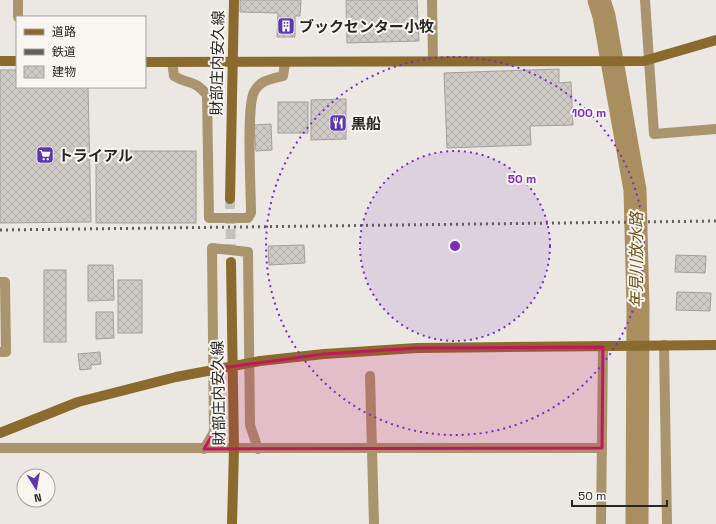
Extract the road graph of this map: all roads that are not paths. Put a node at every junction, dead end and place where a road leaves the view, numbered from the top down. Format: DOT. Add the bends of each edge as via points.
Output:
graph roads {
  1 [pos="18,0"];
  2 [pos="234,0"];
  3 [pos="432,0"];
  4 [pos="645,0"];
  5 [pos="18,16"];
  6 [pos="716,40"];
  7 [pos="647,60"];
  8 [pos="0,61"];
  9 [pos="16,61"];
  10 [pos="432,61"];
  11 [pos="146,62"];
  12 [pos="172,62"];
  13 [pos="232,63"];
  14 [pos="285,63"];
  15 [pos="716,129"];
  16 [pos="230,199"];
  17 [pos="230,262"];
  18 [pos="0,282"];
  19 [pos="664,345"];
  20 [pos="716,345"];
  21 [pos="608,346"];
  22 [pos="0,352"];
  23 [pos="370,376"];
  24 [pos="0,433"];
  25 [pos="0,448"];
  26 [pos="602,448"];
  27 [pos="204,449"];
  28 [pos="234,449"];
  29 [pos="258,449"];
  30 [pos="373,450"];
  31 [pos="232,524"];
  32 [pos="374,524"];
  33 [pos="601,524"];
  34 [pos="667,524"];
  1 -- 5 [label="street"];
  2 -- 13 [label="street, 財部庄内安久線"];
  3 -- 10 [label="street"];
  4 -- 7 [label="street"];
  6 -- 7 [label="street"];
  7 -- 10 [label="street"];
  7 -- 15 [label="street" via="654,134"];
  8 -- 9 [label="street"];
  10 -- 14 [label="street"];
  11 -- 12 [label="street"];
  12 -- 13 [label="street"];
  12 -- 14 [label="street" via="174,76 192,81 207,95 209,218 248,218 251,213 251,109 254,92 264,80 283,76"];
  13 -- 14 [label="street"];
  13 -- 16 [label="street, 財部庄内安久線"];
  17 -- 28 [label="street, 財部庄内安久線"];
  18 -- 22 [label="street" via="5,282 6,352"];
  19 -- 20 [label="street"];
  19 -- 21 [label="street"];
  19 -- 34 [label="street"];
  21 -- 24 [label="street" via="417,348 324,354 239,365 176,377 78,402"];
  21 -- 26 [label="street"];
  23 -- 30 [label="street"];
  25 -- 27 [label="street"];
  26 -- 30 [label="street"];
  26 -- 33 [label="street"];
  27 -- 28 [label="street"];
  27 -- 29 [label="street" via="214,432 212,248 248,252 250,425"];
  28 -- 29 [label="street"];
  28 -- 31 [label="street, 財部庄内安久線"];
  29 -- 30 [label="street"];
  30 -- 32 [label="street"];
}
